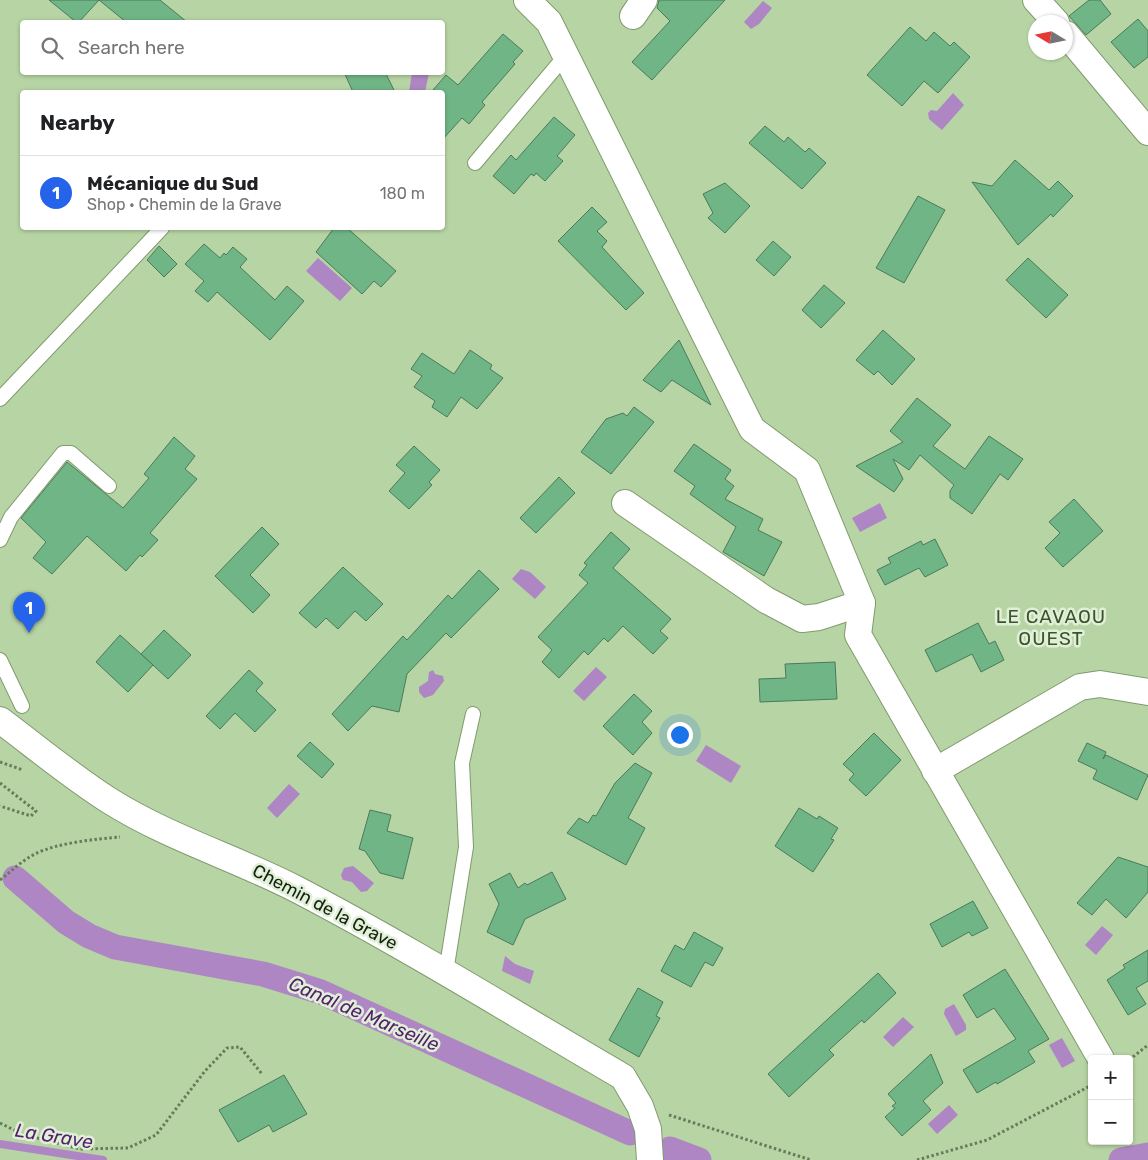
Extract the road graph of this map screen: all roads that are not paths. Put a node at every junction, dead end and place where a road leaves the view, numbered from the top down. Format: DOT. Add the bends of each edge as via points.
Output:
graph roads {
  1 [pos="527,0"];
  2 [pos="1036,0"];
  3 [pos="1050,15"];
  4 [pos="1073,42"];
  5 [pos="566,56"];
  6 [pos="1148,132"];
  7 [pos="475,162"];
  8 [pos="160,230"];
  9 [pos="0,398"];
  10 [pos="109,486"];
  11 [pos="625,503"];
  12 [pos="0,540"];
  13 [pos="862,603"];
  14 [pos="0,660"];
  15 [pos="1148,692"];
  16 [pos="22,706"];
  17 [pos="473,714"];
  18 [pos="0,720"];
  19 [pos="935,771"];
  20 [pos="446,972"];
  21 [pos="1099,1055"];
  22 [pos="646,1136"];
  1 -- 5 [label="street" via="549,22"];
  2 -- 3 [label="street"];
  4 -- 6 [label="street"];
  5 -- 7 [label="lane"];
  5 -- 13 [label="street" via="752,429 807,470"];
  8 -- 9 [label="lane"];
  10 -- 12 [label="lane" via="70,453 63,453 11,517"];
  11 -- 13 [label="street" via="766,600 802,619"];
  13 -- 19 [label="street" via="858,635"];
  14 -- 16 [label="lane"];
  15 -- 19 [label="street" via="1100,684 1080,687"];
  17 -- 20 [label="lane" via="462,762 466,847"];
  18 -- 20 [label="street, Chemin de la Grave" via="110,801 186,842 298,890"];
  19 -- 21 [label="street"];
  20 -- 22 [label="street, Chemin de la Grave" via="623,1077"];
}
